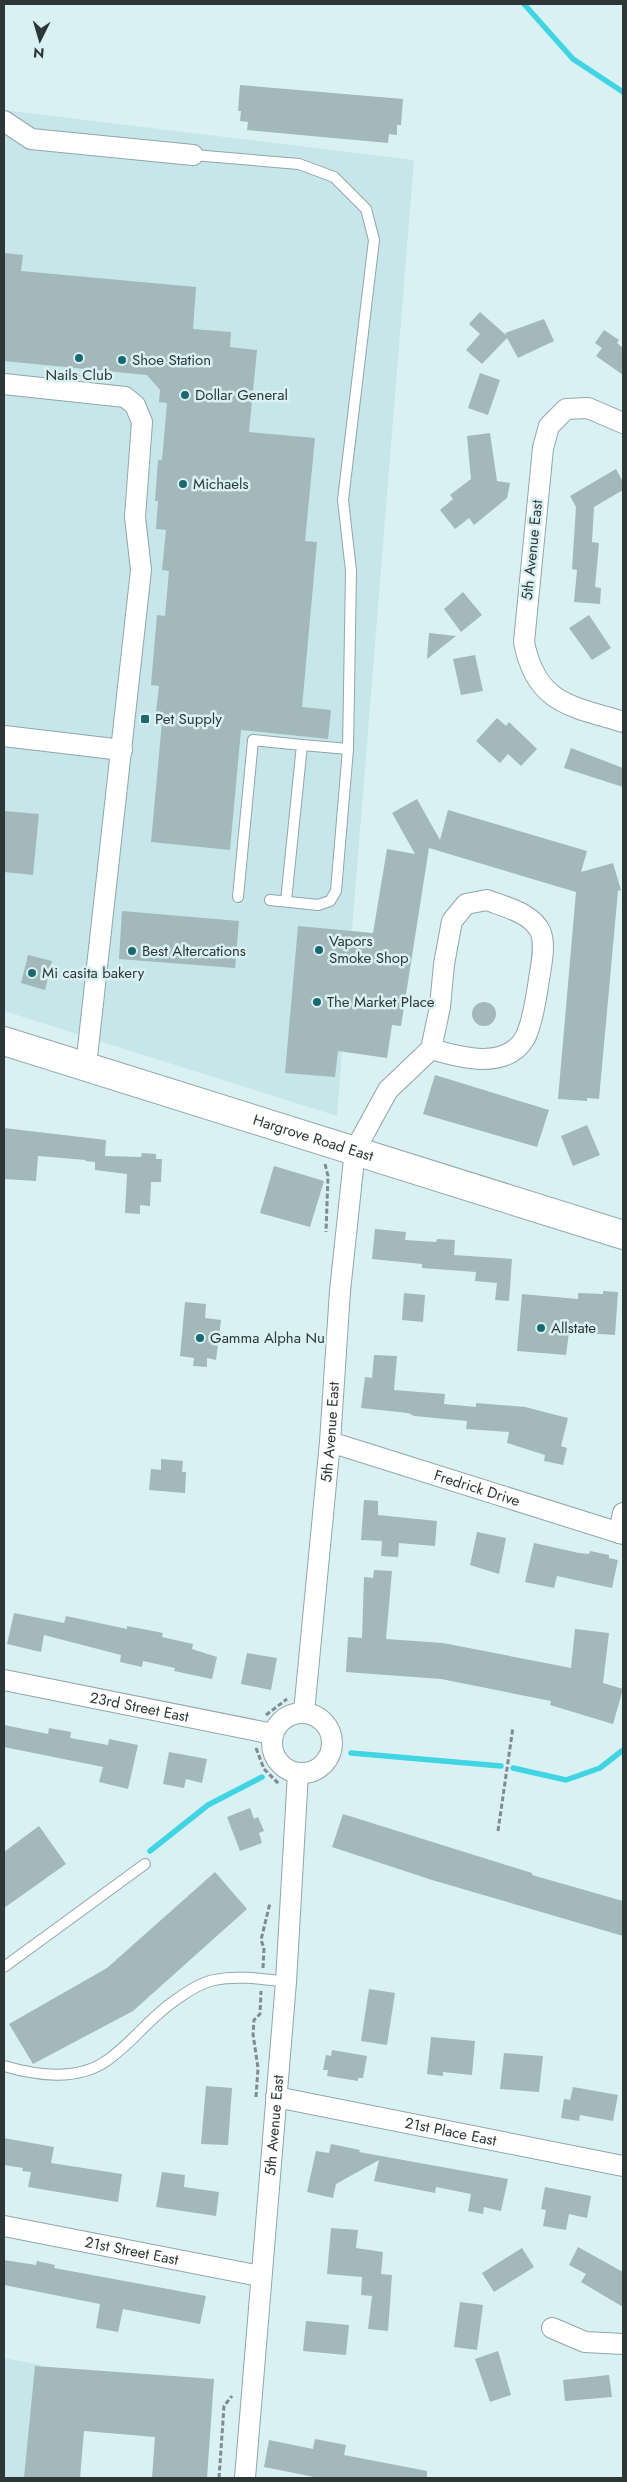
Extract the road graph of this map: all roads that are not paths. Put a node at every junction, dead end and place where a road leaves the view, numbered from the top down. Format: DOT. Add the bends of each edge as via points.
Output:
graph roads {
  1 [pos="4,121"];
  2 [pos="193,155"];
  3 [pos="4,384"];
  4 [pos="623,423"];
  5 [pos="623,722"];
  6 [pos="4,736"];
  7 [pos="302,745"];
  8 [pos="348,749"];
  9 [pos="122,750"];
  10 [pos="238,897"];
  11 [pos="270,900"];
  12 [pos="286,902"];
  13 [pos="4,1040"];
  14 [pos="430,1049"];
  15 [pos="86,1066"];
  16 [pos="355,1150"];
  17 [pos="623,1236"];
  18 [pos="330,1442"];
  19 [pos="623,1513"];
  20 [pos="621,1534"];
  21 [pos="4,1680"];
  22 [pos="304,1712"];
  23 [pos="273,1734"];
  24 [pos="298,1773"];
  25 [pos="145,1864"];
  26 [pos="4,1967"];
  27 [pos="286,1982"];
  28 [pos="4,2066"];
  29 [pos="276,2096"];
  30 [pos="623,2166"];
  31 [pos="4,2226"];
  32 [pos="260,2276"];
  33 [pos="552,2328"];
  34 [pos="623,2344"];
  35 [pos="245,2478"];
  1 -- 2 [label="street" via="31,139"];
  2 -- 8 [label="lane" via="299,164 334,177 366,209 374,240 343,500 351,571"];
  3 -- 9 [label="street" via="113,394 125,397 139,412 142,422 135,517 141,570"];
  4 -- 5 [label="street, 5th Avenue East" via="588,408 566,410 549,426 543,448 524,642 528,664 539,684 556,698 576,708"];
  6 -- 9 [label="street"];
  7 -- 8 [label="lane"];
  7 -- 10 [label="lane" via="253,740"];
  7 -- 12 [label="lane"];
  8 -- 12 [label="lane" via="336,891 330,901 318,905"];
  9 -- 15 [label="street"];
  11 -- 12 [label="lane"];
  13 -- 15 [label="main road, Hargrove Road East"];
  14 -- 14 [label="street" via="490,1059 510,1053 525,1038 542,953 540,932 527,916 487,900 466,904 452,920 440,1007"];
  14 -- 16 [label="street" via="388,1090"];
  15 -- 16 [label="main road, Hargrove Road East"];
  16 -- 17 [label="main road, Hargrove Road East"];
  16 -- 18 [label="street, 5th Avenue East" via="340,1291"];
  18 -- 20 [label="street, Fredrick Drive"];
  18 -- 22 [label="street, 5th Avenue East"];
  19 -- 20 [label="street"];
  21 -- 23 [label="street, 23rd Street East"];
  22 -- 23 [label="street" via="285,1718"];
  22 -- 24 [label="street" via="325,1722 331,1732 332,1743 324,1764"];
  23 -- 24 [label="street" via="274,1755 280,1764"];
  24 -- 27 [label="street, 5th Avenue East"];
  25 -- 26 [label="lane"];
  27 -- 28 [label="lane" via="240,1978 214,1980 194,1988 163,2008 110,2059 93,2070 69,2076"];
  27 -- 29 [label="street, 5th Avenue East"];
  29 -- 30 [label="street, 21st Place East"];
  29 -- 32 [label="street, 5th Avenue East"];
  31 -- 32 [label="street, 21st Street East"];
  32 -- 35 [label="street, 5th Avenue East"];
  33 -- 34 [label="street" via="585,2342"];
}
